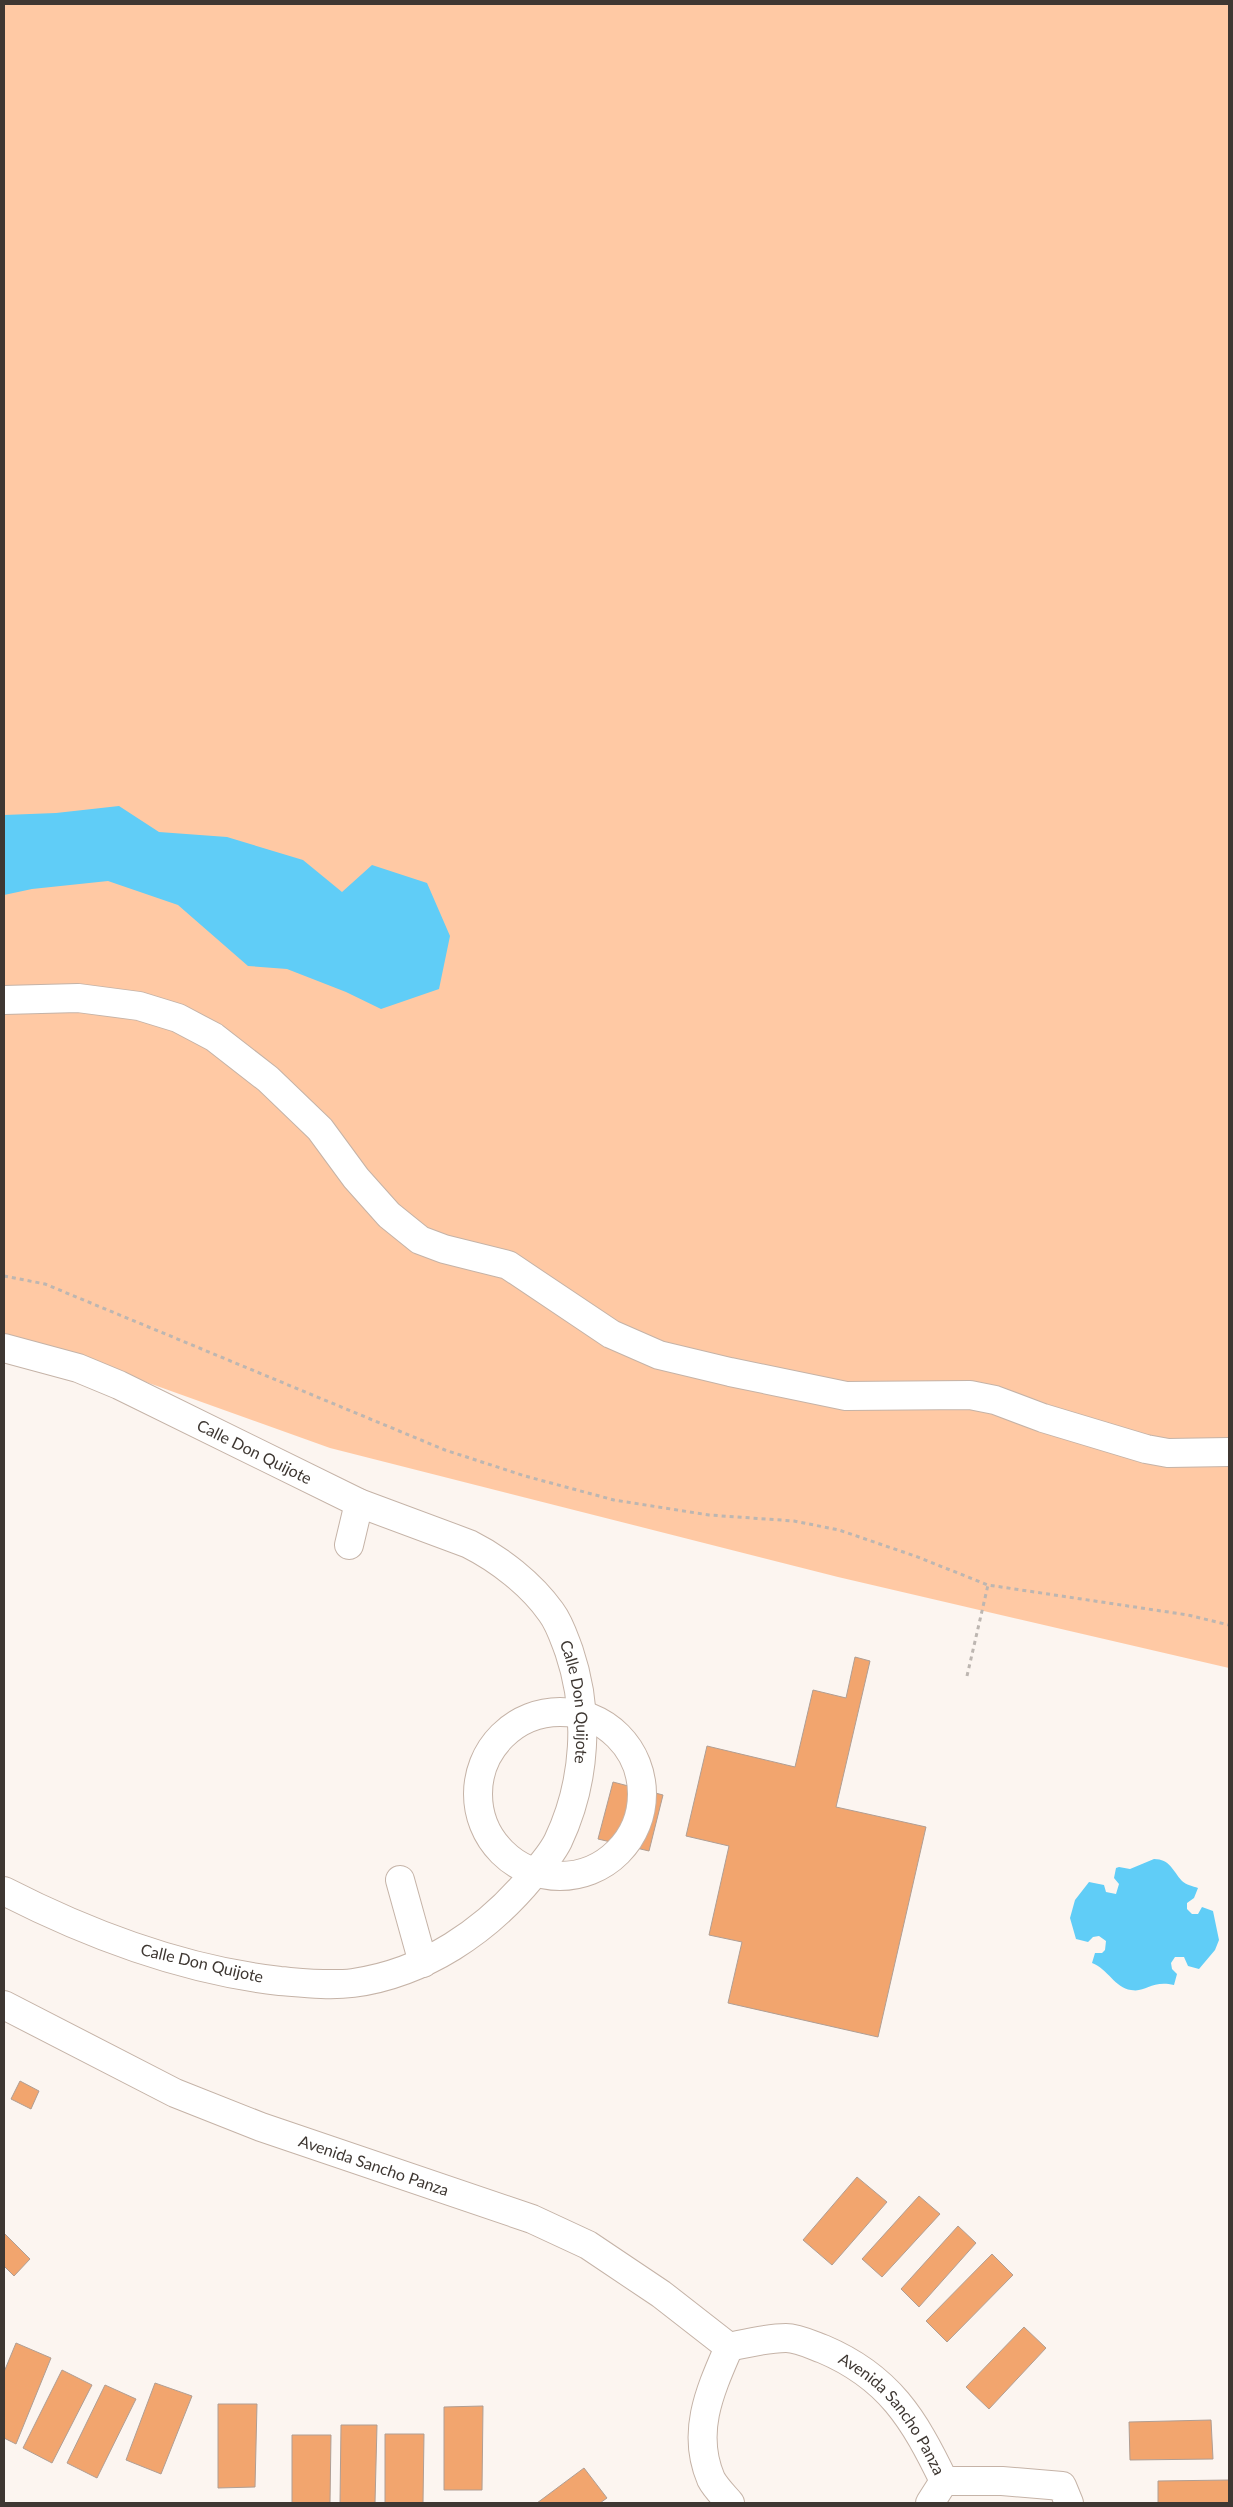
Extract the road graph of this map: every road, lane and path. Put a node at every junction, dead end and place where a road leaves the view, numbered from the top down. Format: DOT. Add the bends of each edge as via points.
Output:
graph roads {
  1 [pos="4,1000"];
  2 [pos="4,1276"];
  3 [pos="4,1348"];
  4 [pos="1229,1452"];
  5 [pos="359,1503"];
  6 [pos="349,1545"];
  7 [pos="988,1585"];
  8 [pos="1229,1625"];
  9 [pos="967,1676"];
  10 [pos="584,1714"];
  11 [pos="536,1872"];
  12 [pos="400,1880"];
  13 [pos="4,1891"];
  14 [pos="423,1963"];
  15 [pos="4,2005"];
  16 [pos="729,2347"];
  17 [pos="937,2492"];
  18 [pos="730,2503"];
  19 [pos="1068,2503"];
  1 -- 4 [label="street" via="78,998 139,1006 178,1018 214,1036 281,1091 320,1130 389,1215 420,1240 508,1265 611,1334 659,1355 846,1396 970,1395 996,1400 1146,1449"];
  2 -- 7 [label="path" via="45,1284 445,1450 525,1476 614,1500 709,1515 794,1521 839,1530"];
  3 -- 5 [label="street, Calle Don Quijote" via="78,1368 119,1385"];
  5 -- 6 [label="street"];
  5 -- 10 [label="street, Calle Don Quijote" via="469,1544 485,1552 519,1579 551,1612 562,1630 579,1685"];
  7 -- 8 [label="path" via="1188,1615"];
  7 -- 9 [label="path"];
  10 -- 11 [label="street, Calle Don Quijote" via="574,1797 557,1843"];
  10 -- 11 [label="street" via="556,1711 528,1717 505,1733 487,1755 479,1782 479,1808 487,1834 504,1854 525,1869"];
  10 -- 11 [label="street" via="609,1727 628,1747 636,1764 640,1773 642,1801 636,1826 621,1849 601,1866 576,1875 550,1876"];
  11 -- 14 [label="street, Calle Don Quijote" via="494,1917 450,1949"];
  12 -- 14 [label="street"];
  13 -- 14 [label="street, Calle Don Quijote" via="86,1930 163,1956 244,1976 300,1983 352,1983"];
  15 -- 16 [label="street, Avenida Sancho Panza" via="175,2093 270,2130 523,2216 588,2245 661,2294"];
  16 -- 17 [label="street, Avenida Sancho Panza" via="788,2338 841,2357 869,2373 913,2423"];
  16 -- 18 [label="street" via="709,2393 702,2419 702,2448 712,2480"];
  17 -- 19 [label="street, Avenida Sancho Panza" via="1002,2481 1062,2486"];
}
